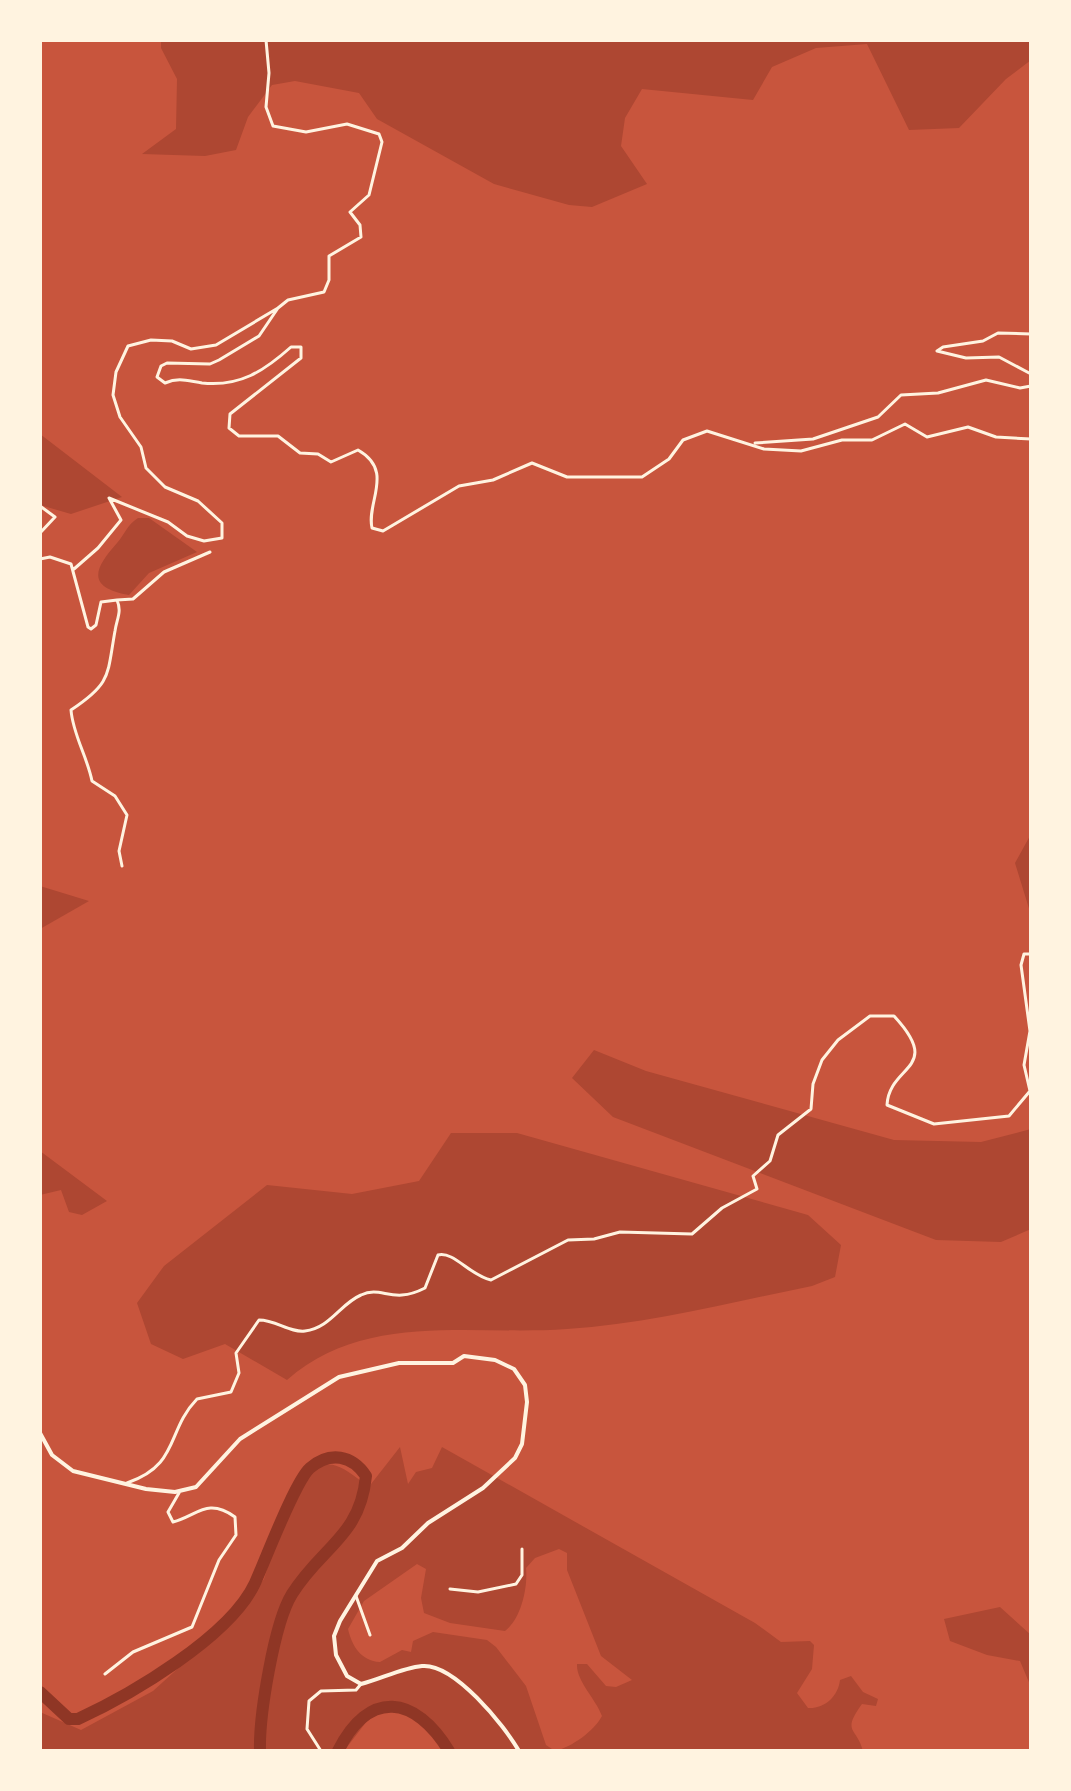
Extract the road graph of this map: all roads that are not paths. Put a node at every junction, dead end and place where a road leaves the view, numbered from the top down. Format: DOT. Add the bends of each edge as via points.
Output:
graph roads {
  1 [pos="266,40"];
  2 [pos="278,308"];
  3 [pos="1031,334"];
  4 [pos="1031,374"];
  5 [pos="1031,386"];
  6 [pos="1031,439"];
  7 [pos="751,443"];
  8 [pos="40,506"];
  9 [pos="40,533"];
  10 [pos="210,552"];
  11 [pos="40,559"];
  12 [pos="74,569"];
  13 [pos="117,600"];
  14 [pos="122,866"];
  15 [pos="1031,954"];
  16 [pos="40,1433"];
  17 [pos="125,1484"];
  18 [pos="181,1490"];
  19 [pos="522,1549"];
  20 [pos="450,1589"];
  21 [pos="356,1593"];
  22 [pos="370,1635"];
  23 [pos="105,1674"];
  24 [pos="361,1684"];
  25 [pos="321,1751"];
  26 [pos="519,1751"];
  1 -- 2 [label="street" via="266,107 273,126 306,132 347,124 376,132 382,142 369,195 350,212 361,237 329,256 324,292 288,300"];
  2 -- 7 [label="street" via="259,336 219,360 167,363 157,377 165,383 242,380 258,375 291,347 301,347 301,358 230,414 229,428 239,436 278,436 300,453 318,454 331,462 358,450 364,453 378,483 372,528 383,531 459,486 493,480 532,463 567,477 642,477 695,434 707,431"];
  2 -- 12 [label="street" via="224,343 191,349 151,340 128,346 116,372 113,395 120,417 141,447 146,468 165,487 198,501 222,523 222,538 204,541 187,536 168,522 109,498 121,520"];
  3 -- 4 [label="street" via="998,333 937,351 966,358 999,357"];
  5 -- 7 [label="street" via="986,380 938,393 901,395 878,417 813,439"];
  6 -- 7 [label="street" via="996,437 968,427 927,437 905,424 872,440 842,440 801,451"];
  8 -- 9 [label="street" via="55,517"];
  10 -- 13 [label="street" via="164,572 133,599"];
  11 -- 12 [label="street" via="50,557"];
  12 -- 13 [label="street" via="88,627 96,625 101,602"];
  13 -- 14 [label="street" via="121,609 112,667 88,698 71,710 92,781 115,796 127,815 119,851"];
  15 -- 17 [label="street" via="1024,954 1021,965 1030,1031 1024,1065 1030,1091 1009,1116 934,1124 887,1105 887,1096 913,1063 916,1049 894,1016 870,1016 822,1060 811,1109 778,1135 770,1161 753,1176 757,1189 722,1208 692,1234 620,1232 568,1240 491,1280 474,1276 444,1253 438,1255 425,1288 407,1297 364,1292 338,1315 307,1331 259,1320 236,1353 239,1373 231,1392 197,1399 166,1457"];
  16 -- 17 [label="street" via="52,1455 73,1471"];
  17 -- 18 [label="street"];
  18 -- 21 [label="street" via="201,1483 240,1439 339,1377 399,1363 453,1363 464,1356 514,1369 525,1385 527,1402 515,1458 483,1488 377,1561"];
  18 -- 23 [label="street" via="169,1505 173,1522 194,1511 219,1508 235,1517 236,1535 219,1560 192,1627 133,1652"];
  19 -- 20 [label="street" via="522,1575 516,1584 478,1592"];
  21 -- 22 [label="street"];
  21 -- 24 [label="street" via="340,1621 334,1646 347,1676"];
  24 -- 25 [label="street" via="356,1690 321,1691 309,1701 307,1729"];
  24 -- 26 [label="street" via="421,1666 444,1671 485,1708"];
}
